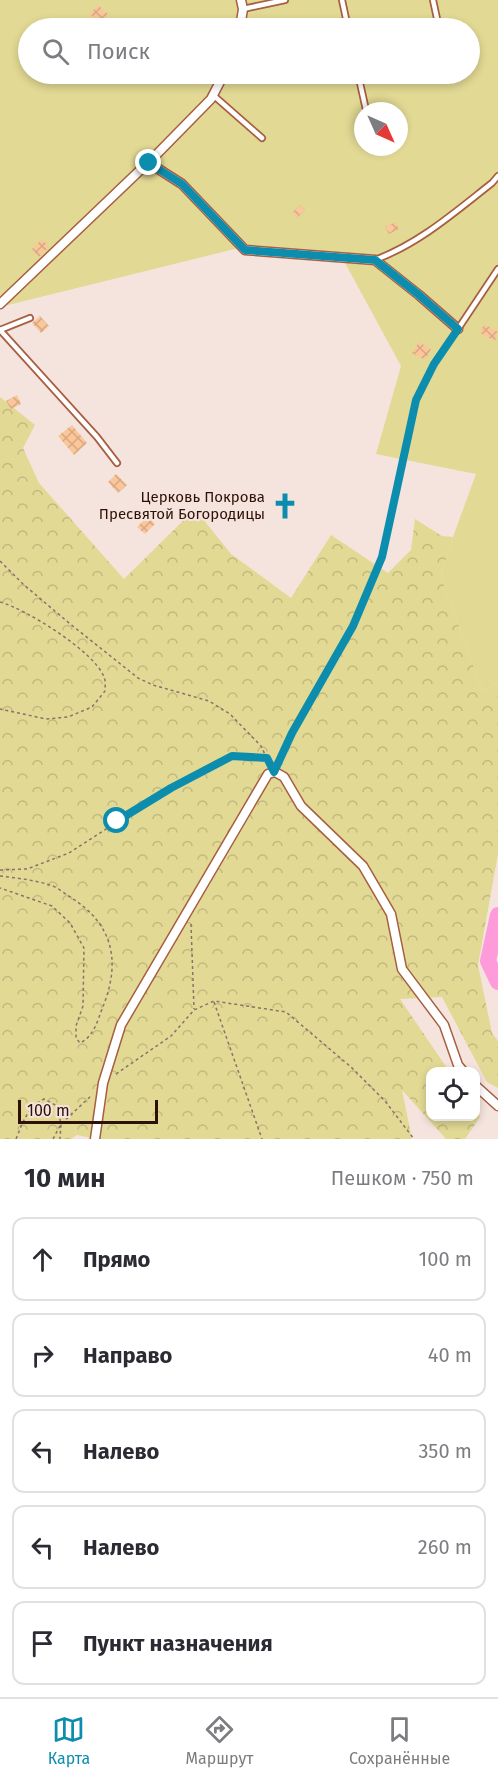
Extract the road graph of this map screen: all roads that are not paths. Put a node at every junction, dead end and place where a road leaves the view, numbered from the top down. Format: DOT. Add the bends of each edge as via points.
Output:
graph roads {
  1 [pos="285,0"];
  2 [pos="342,0"];
  3 [pos="433,0"];
  4 [pos="242,5"];
  5 [pos="346,18"];
  6 [pos="437,18"];
  7 [pos="219,84"];
  8 [pos="360,84"];
  9 [pos="213,95"];
  10 [pos="364,102"];
  11 [pos="262,138"];
  12 [pos="149,163"];
  13 [pos="498,176"];
  14 [pos="375,260"];
  15 [pos="498,269"];
  16 [pos="0,304"];
  17 [pos="30,318"];
  18 [pos="458,329"];
  19 [pos="0,330"];
  20 [pos="117,463"];
  21 [pos="460,1067"];
  22 [pos="480,1090"];
  23 [pos="498,1106"];
  24 [pos="95,1139"];
  1 -- 4 [label="lane"];
  2 -- 5 [label="lane"];
  3 -- 6 [label="lane"];
  7 -- 9 [label="street"];
  8 -- 10 [label="lane"];
  9 -- 11 [label="lane"];
  9 -- 12 [label="street"];
  12 -- 14 [label="street" via="182,184 245,250"];
  12 -- 16 [label="street"];
  13 -- 14 [label="lane" via="430,232"];
  14 -- 18 [label="street"];
  15 -- 18 [label="lane"];
  17 -- 19 [label="lane"];
  19 -- 20 [label="lane"];
  21 -- 24 [label="street" via="444,1024 402,969 391,914 363,866 302,806 284,777 274,772 268,774 121,1025 103,1083"];
  22 -- 23 [label="street"];
}
